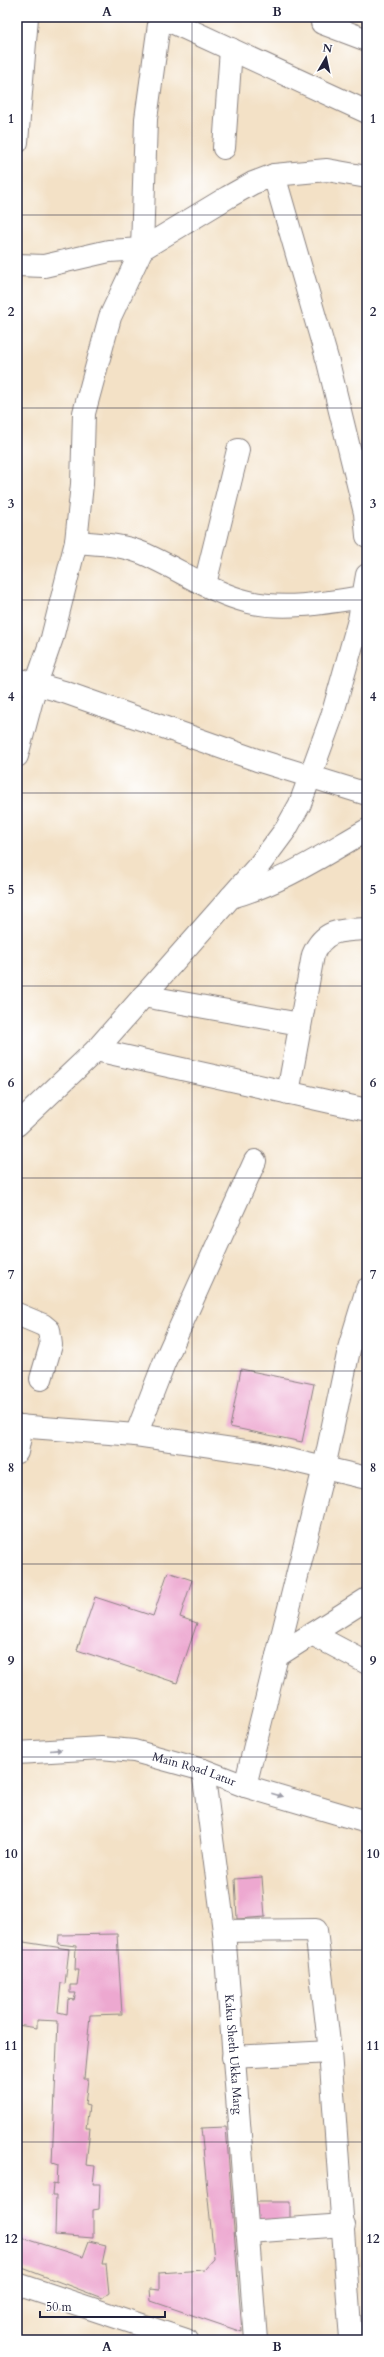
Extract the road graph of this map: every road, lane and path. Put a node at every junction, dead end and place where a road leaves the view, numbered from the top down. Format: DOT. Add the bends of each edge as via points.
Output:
graph roads {
  1 [pos="27,17"];
  2 [pos="161,17"];
  3 [pos="322,23"];
  4 [pos="367,40"];
  5 [pos="231,49"];
  6 [pos="367,112"];
  7 [pos="17,142"];
  8 [pos="224,148"];
  9 [pos="274,175"];
  10 [pos="367,177"];
  11 [pos="142,249"];
  12 [pos="17,265"];
  13 [pos="238,450"];
  14 [pos="367,536"];
  15 [pos="76,542"];
  16 [pos="367,575"];
  17 [pos="205,584"];
  18 [pos="365,596"];
  19 [pos="26,681"];
  20 [pos="17,756"];
  21 [pos="311,777"];
  22 [pos="367,794"];
  23 [pos="367,830"];
  24 [pos="231,897"];
  25 [pos="367,929"];
  26 [pos="143,996"];
  27 [pos="300,1024"];
  28 [pos="96,1050"];
  29 [pos="288,1093"];
  30 [pos="367,1110"];
  31 [pos="17,1125"];
  32 [pos="255,1161"];
  33 [pos="367,1289"];
  34 [pos="17,1314"];
  35 [pos="40,1379"];
  36 [pos="20,1426"];
  37 [pos="136,1435"];
  38 [pos="17,1452"];
  39 [pos="324,1468"];
  40 [pos="367,1478"];
  41 [pos="367,1599"];
  42 [pos="312,1634"];
  43 [pos="277,1656"];
  44 [pos="367,1663"];
  45 [pos="17,1753"];
  46 [pos="203,1770"];
  47 [pos="245,1786"];
  48 [pos="367,1822"];
  49 [pos="224,1931"];
  50 [pos="330,2052"];
  51 [pos="233,2056"];
  52 [pos="344,2225"];
  53 [pos="247,2232"];
  54 [pos="17,2284"];
  55 [pos="186,2340"];
  56 [pos="256,2340"];
  57 [pos="351,2340"];
  1 -- 7 [label="street"];
  2 -- 5 [label="street"];
  2 -- 11 [label="street" via="146,119"];
  3 -- 4 [label="street"];
  5 -- 6 [label="street"];
  5 -- 8 [label="street"];
  9 -- 10 [label="street" via="327,170"];
  9 -- 11 [label="street" via="228,197"];
  9 -- 14 [label="street" via="328,362 365,513"];
  11 -- 12 [label="street" via="109,251 44,266"];
  11 -- 15 [label="street" via="110,317 84,413 82,484"];
  13 -- 17 [label="street"];
  15 -- 17 [label="street" via="141,552"];
  15 -- 19 [label="street" via="52,638"];
  16 -- 18 [label="street"];
  17 -- 18 [label="street" via="248,602 265,605"];
  18 -- 21 [label="street" via="332,716"];
  19 -- 20 [label="street"];
  19 -- 21 [label="street"];
  21 -- 22 [label="street"];
  21 -- 24 [label="street" via="286,829"];
  23 -- 24 [label="street" via="280,879"];
  24 -- 26 [label="street"];
  25 -- 27 [label="street" via="330,933 318,944 313,955"];
  26 -- 27 [label="street"];
  26 -- 28 [label="street"];
  27 -- 29 [label="street"];
  28 -- 29 [label="street"];
  28 -- 31 [label="street"];
  29 -- 30 [label="street"];
  32 -- 37 [label="street" via="164,1363"];
  33 -- 39 [label="street" via="350,1345"];
  34 -- 35 [label="street" via="50,1330 51,1345"];
  36 -- 37 [label="street"];
  36 -- 38 [label="street"];
  37 -- 39 [label="street" via="260,1453"];
  39 -- 40 [label="street"];
  39 -- 43 [label="street"];
  41 -- 42 [label="street"];
  42 -- 43 [label="street"];
  42 -- 44 [label="street"];
  43 -- 47 [label="street"];
  45 -- 46 [label="street, Main Road Latur, one-way" via="107,1748 134,1751"];
  46 -- 47 [label="street, Main Road Latur"];
  46 -- 49 [label="street, Kaku Sheth Ukka Marg"];
  47 -- 48 [label="street, Main Road Latur, one-way"];
  49 -- 50 [label="street" via="316,1930"];
  49 -- 51 [label="street, Kaku Sheth Ukka Marg"];
  50 -- 51 [label="street"];
  50 -- 52 [label="street"];
  51 -- 53 [label="street, Kaku Sheth Ukka Marg"];
  52 -- 53 [label="street"];
  52 -- 57 [label="street"];
  53 -- 56 [label="street, Kaku Sheth Ukka Marg"];
  54 -- 55 [label="street"];
}
